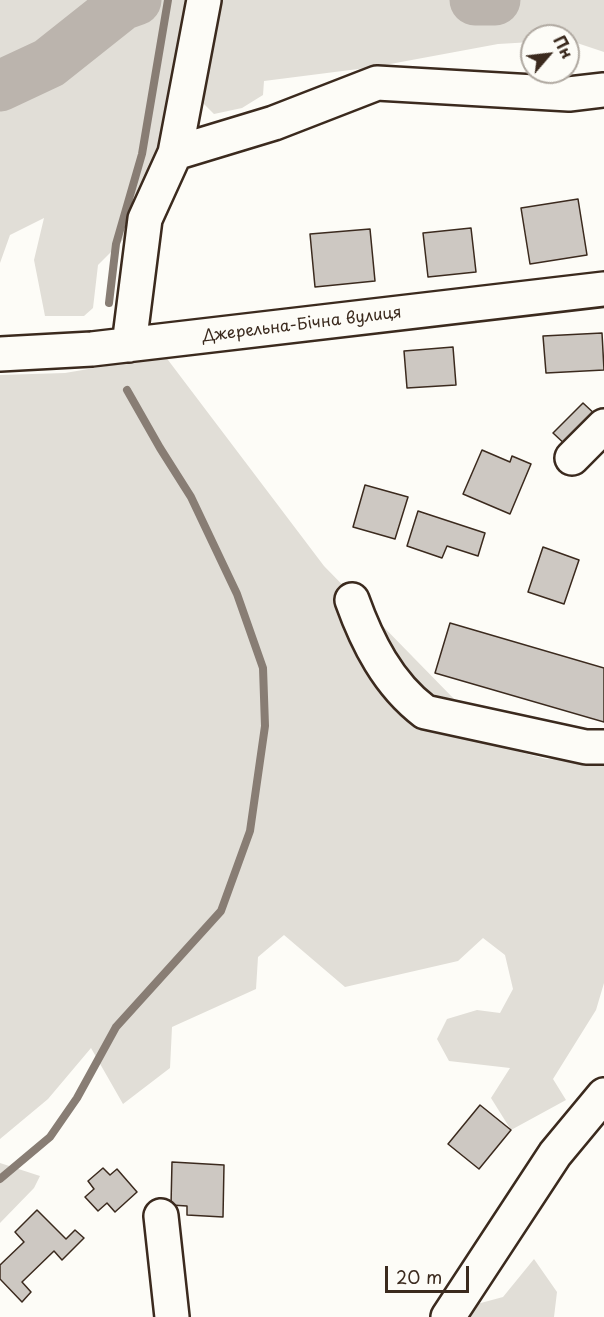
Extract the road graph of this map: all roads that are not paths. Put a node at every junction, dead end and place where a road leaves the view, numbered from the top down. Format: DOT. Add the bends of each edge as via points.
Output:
graph roads {
  1 [pos="204,0"];
  2 [pos="604,90"];
  3 [pos="175,153"];
  4 [pos="604,289"];
  5 [pos="129,345"];
  6 [pos="0,354"];
  7 [pos="604,426"];
  8 [pos="572,458"];
  9 [pos="352,600"];
  10 [pos="604,747"];
  11 [pos="604,1095"];
  12 [pos="161,1216"];
  13 [pos="172,1317"];
  14 [pos="448,1317"];
  1 -- 3 [label="street"];
  2 -- 3 [label="street" via="569,94 377,83 274,123"];
  3 -- 5 [label="street" via="145,219"];
  4 -- 5 [label="street, Джерельна-Бічна вулиця"];
  5 -- 6 [label="street, Джерельна-Бічна вулиця"];
  7 -- 8 [label="street"];
  9 -- 10 [label="street" via="364,632 390,676 408,699 425,712 586,747"];
  11 -- 14 [label="street" via="555,1154"];
  12 -- 13 [label="street"];
}
